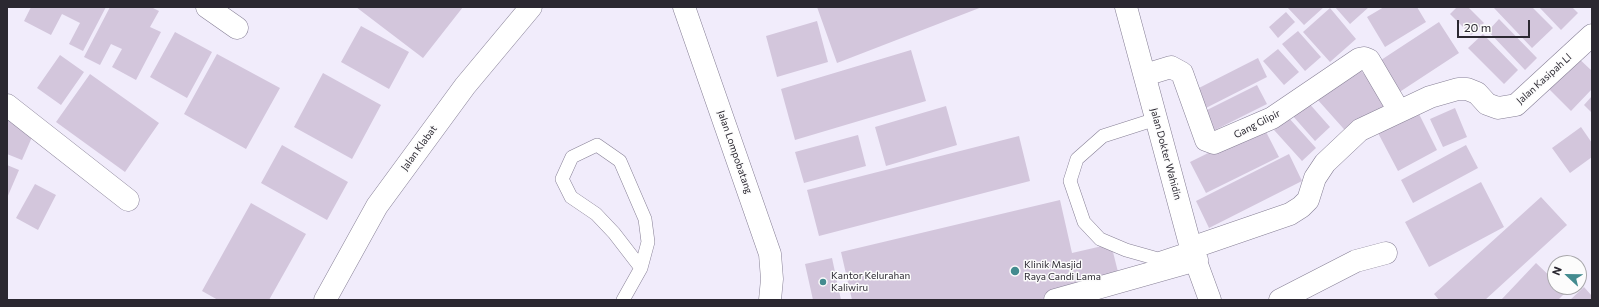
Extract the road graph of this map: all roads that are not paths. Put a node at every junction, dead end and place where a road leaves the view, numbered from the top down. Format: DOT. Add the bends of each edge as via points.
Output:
graph roads {
  1 [pos="207,7"];
  2 [pos="531,7"];
  3 [pos="684,7"];
  4 [pos="1126,7"];
  5 [pos="237,28"];
  6 [pos="1592,35"];
  7 [pos="1145,75"];
  8 [pos="7,105"];
  9 [pos="1400,111"];
  10 [pos="1156,119"];
  11 [pos="128,200"];
  12 [pos="1386,253"];
  13 [pos="1194,254"];
  14 [pos="642,268"];
  15 [pos="325,300"];
  16 [pos="623,300"];
  17 [pos="770,300"];
  18 [pos="1055,300"];
  19 [pos="1210,300"];
  20 [pos="1280,300"];
  1 -- 5 [label="main road"];
  2 -- 15 [label="main road, Jalan Klabat" via="465,86 377,206"];
  3 -- 17 [label="main road, Jalan Lompobatang" via="770,254"];
  4 -- 7 [label="main road, Jalan Dokter Wahidin"];
  6 -- 9 [label="main road, Jalan Kasipah Ll" via="1516,105 1498,108 1487,104 1477,93 1458,89 1430,97"];
  7 -- 9 [label="main road, Gang Glipir" via="1171,67 1182,73 1206,140 1214,144 1272,118 1359,58 1369,60"];
  7 -- 10 [label="main road, Jalan Dokter Wahidin"];
  8 -- 11 [label="main road"];
  9 -- 13 [label="main road, Jalan Kasipah Ll" via="1360,130 1325,163 1315,178 1308,200 1301,207"];
  10 -- 13 [label="main road, Jalan Dokter Wahidin"];
  10 -- 13 [label="lane" via="1103,136 1077,160 1070,181 1084,222 1100,239 1158,259"];
  12 -- 20 [label="main road" via="1356,261"];
  13 -- 18 [label="main road"];
  13 -- 19 [label="main road, Jalan Dokter Wahidin"];
  14 -- 14 [label="lane" via="596,214 571,197 562,179 572,157 597,145 620,161 645,219 648,242"];
  14 -- 16 [label="lane"];
}
